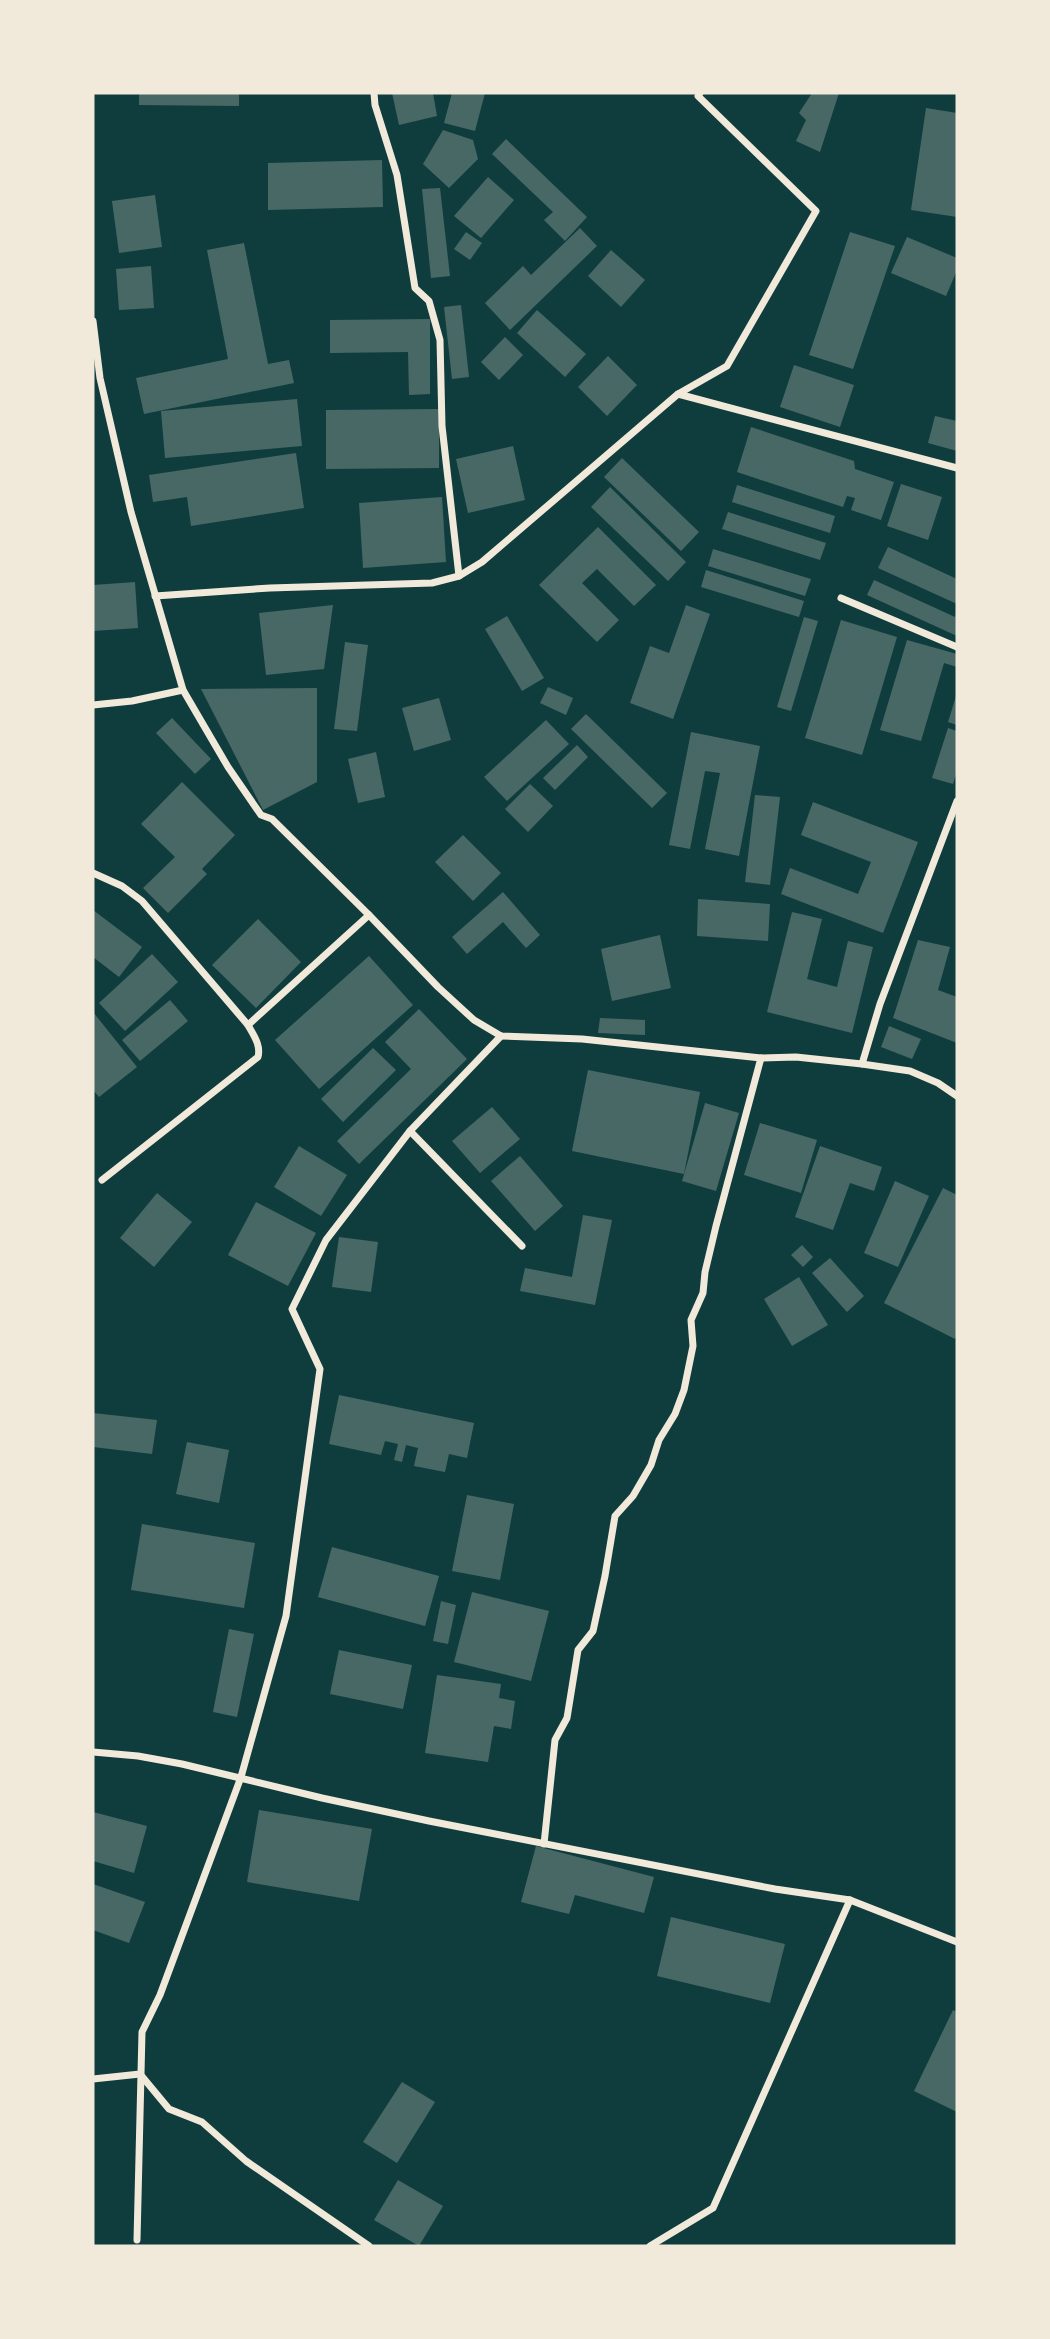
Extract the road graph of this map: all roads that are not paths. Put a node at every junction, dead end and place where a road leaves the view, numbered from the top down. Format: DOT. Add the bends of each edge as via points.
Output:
graph roads {
  1 [pos="374,93"];
  2 [pos="700,93"];
  3 [pos="93,321"];
  4 [pos="678,394"];
  5 [pos="957,468"];
  6 [pos="459,576"];
  7 [pos="155,596"];
  8 [pos="841,598"];
  9 [pos="957,647"];
  10 [pos="183,690"];
  11 [pos="93,705"];
  12 [pos="957,801"];
  13 [pos="93,873"];
  14 [pos="369,915"];
  15 [pos="248,1025"];
  16 [pos="501,1036"];
  17 [pos="761,1058"];
  18 [pos="862,1064"];
  19 [pos="957,1096"];
  20 [pos="410,1131"];
  21 [pos="102,1180"];
  22 [pos="522,1246"];
  23 [pos="93,1752"];
  24 [pos="241,1777"];
  25 [pos="544,1844"];
  26 [pos="850,1900"];
  27 [pos="957,1942"];
  28 [pos="140,2074"];
  29 [pos="93,2079"];
  30 [pos="137,2241"];
  31 [pos="369,2246"];
  32 [pos="650,2246"];
  1 -- 6 [label="street" via="397,175 415,288 429,301 440,340 442,426"];
  2 -- 4 [label="street" via="698,96 816,211 727,366"];
  3 -- 7 [label="street" via="103,391"];
  4 -- 5 [label="street"];
  4 -- 6 [label="street" via="482,562"];
  6 -- 7 [label="street" via="432,583"];
  7 -- 10 [label="street"];
  8 -- 9 [label="street"];
  10 -- 11 [label="street"];
  10 -- 14 [label="street" via="261,815 272,819"];
  12 -- 18 [label="street"];
  13 -- 15 [label="street" via="142,901"];
  14 -- 15 [label="street"];
  14 -- 16 [label="street" via="474,1020"];
  15 -- 21 [label="street" via="259,1045 258,1058"];
  16 -- 17 [label="street" via="582,1039"];
  16 -- 20 [label="street"];
  17 -- 18 [label="street" via="796,1056"];
  17 -- 25 [label="street" via="703,1293 691,1320 693,1346 684,1390 651,1465 615,1516 593,1631 579,1650 567,1718 555,1740"];
  18 -- 19 [label="street" via="910,1071"];
  20 -- 22 [label="street"];
  20 -- 24 [label="street" via="326,1240 292,1309 320,1368 319,1382 286,1616"];
  23 -- 24 [label="street" via="138,1756"];
  24 -- 25 [label="street"];
  24 -- 28 [label="street" via="142,2032"];
  25 -- 26 [label="street"];
  26 -- 27 [label="street"];
  26 -- 32 [label="street" via="713,2208"];
  28 -- 29 [label="street"];
  28 -- 30 [label="street"];
  28 -- 31 [label="street" via="169,2109 202,2122 246,2161"];
}
